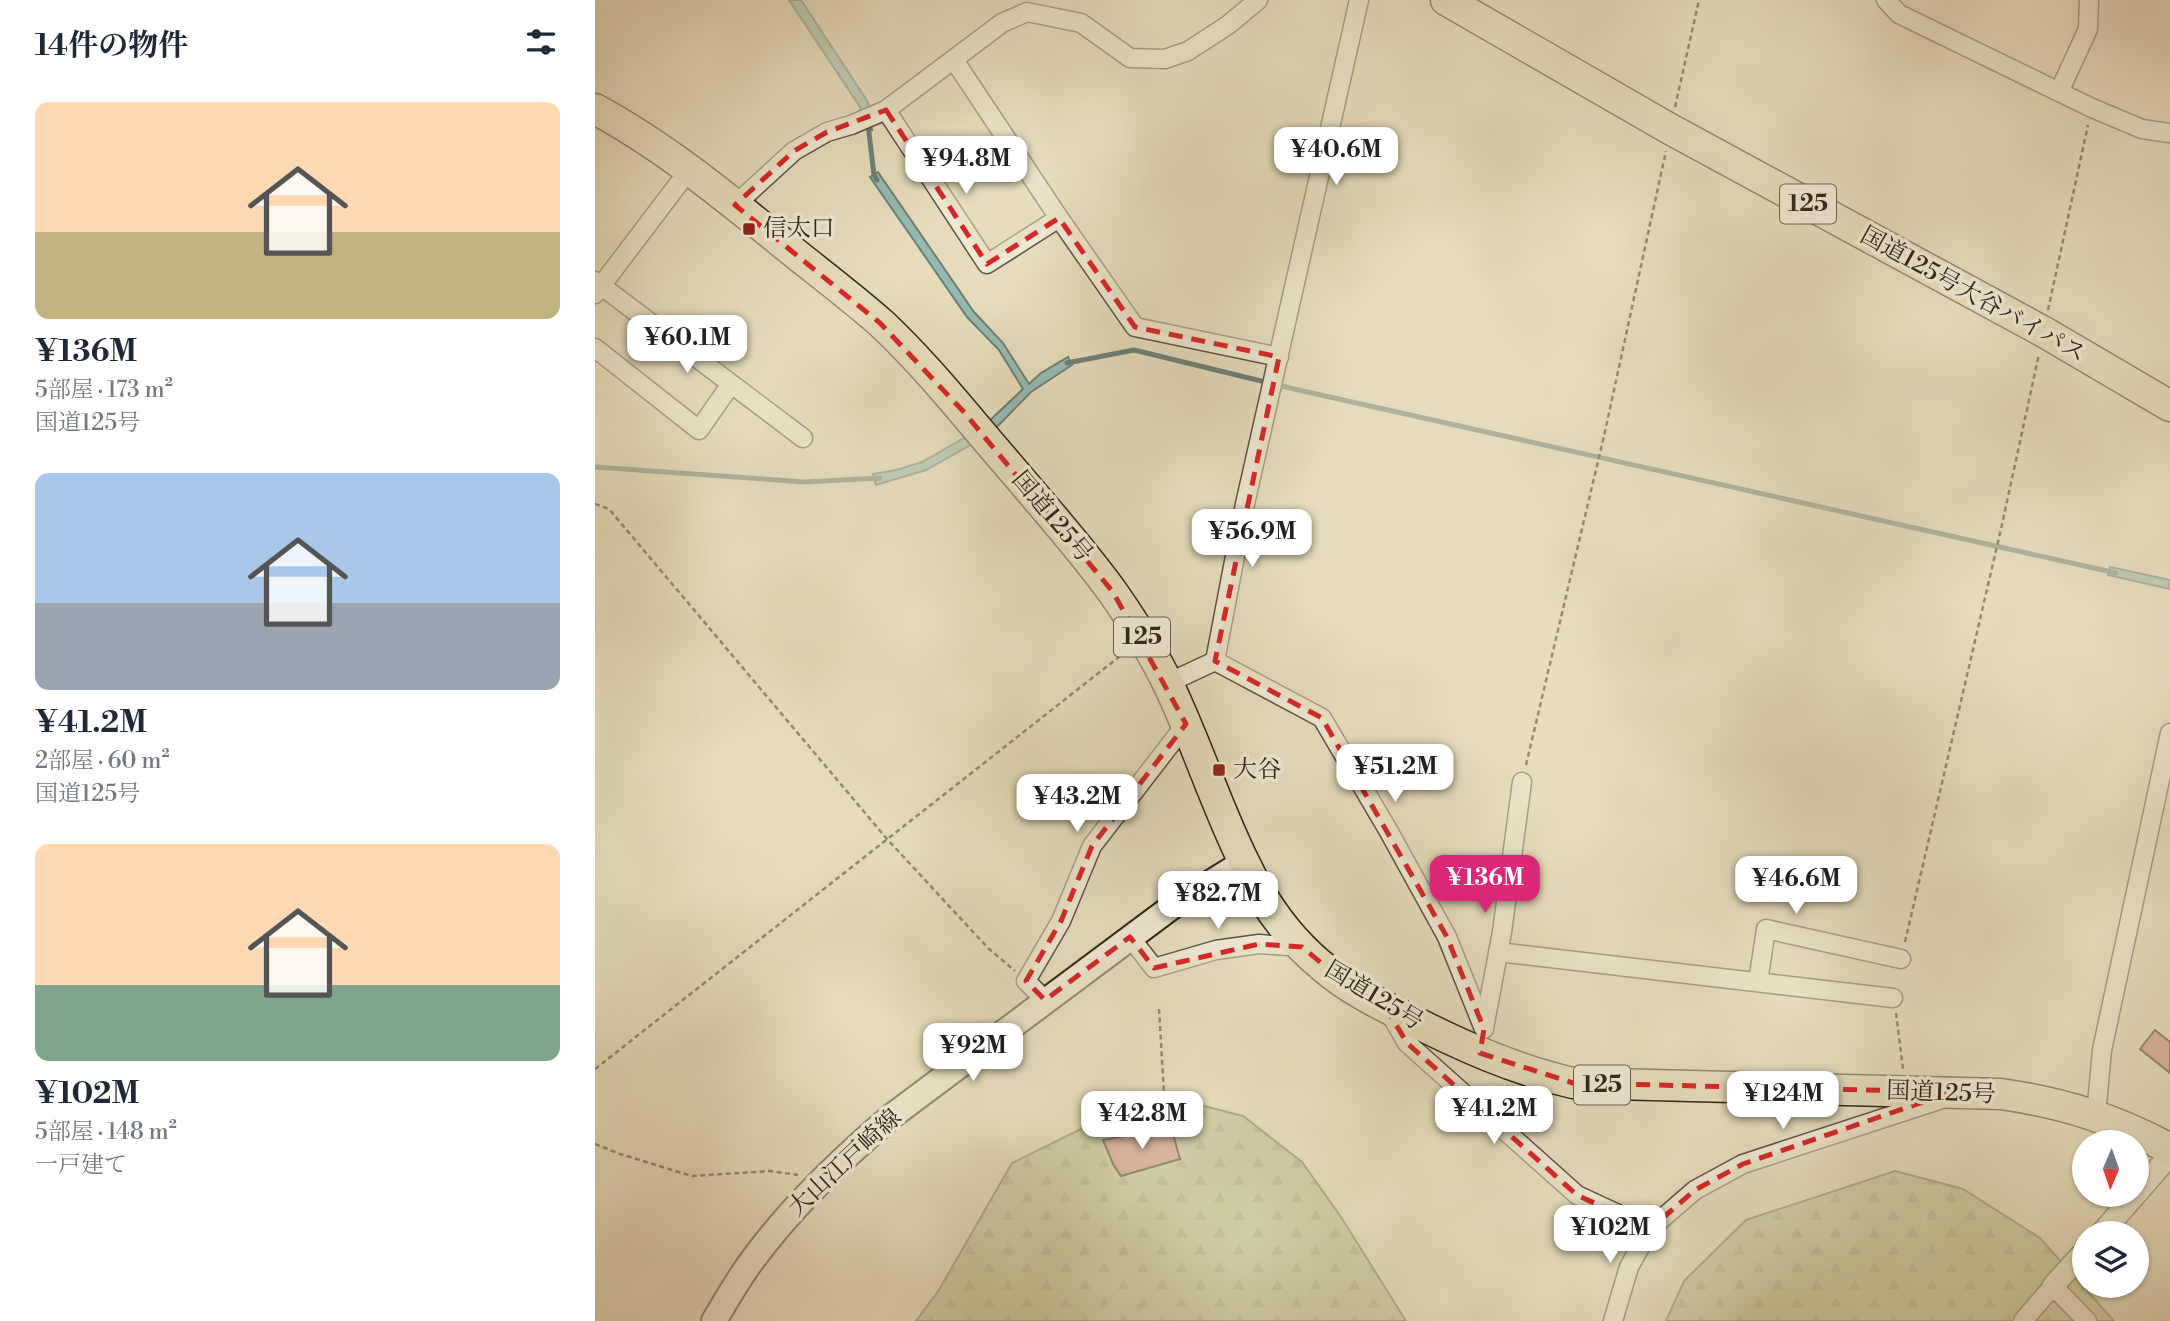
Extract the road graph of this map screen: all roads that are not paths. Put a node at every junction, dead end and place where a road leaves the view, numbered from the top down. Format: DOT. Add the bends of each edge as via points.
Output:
graph roads {
  1 [pos="1258,0"];
  2 [pos="1359,0"];
  3 [pos="1446,0"];
  4 [pos="1886,0"];
  5 [pos="2089,0"];
  6 [pos="954,60"];
  7 [pos="2059,92"];
  8 [pos="595,109"];
  9 [pos="886,110"];
  10 [pos="2170,133"];
  11 [pos="689,170"];
  12 [pos="735,205"];
  13 [pos="1059,218"];
  14 [pos="597,287"];
  15 [pos="595,348"];
  16 [pos="1278,362"];
  17 [pos="730,384"];
  18 [pos="2170,406"];
  19 [pos="803,438"];
  20 [pos="1215,660"];
  21 [pos="1168,683"];
  22 [pos="1186,724"];
  23 [pos="2170,733"];
  24 [pos="1522,782"];
  25 [pos="1244,863"];
  26 [pos="1130,937"];
  27 [pos="1302,947"];
  28 [pos="1498,952"];
  29 [pos="1901,959"];
  30 [pos="1758,982"];
  31 [pos="1893,998"];
  32 [pos="1045,1000"];
  33 [pos="1386,1008"];
  34 [pos="1482,1041"];
  35 [pos="1952,1092"];
  36 [pos="2096,1115"];
  37 [pos="2170,1149"];
  38 [pos="2170,1155"];
  39 [pos="2149,1179"];
  40 [pos="1650,1229"];
  41 [pos="2072,1265"];
  42 [pos="2053,1286"];
  43 [pos="714,1321"];
  44 [pos="1613,1321"];
  45 [pos="2023,1321"];
  46 [pos="2087,1321"];
  1 -- 6 [label="street" via="1188,51 1165,59 1130,58 1081,23 1027,12 1002,23"];
  2 -- 16 [label="street"];
  3 -- 18 [label="highway, 国道125号大谷バイパス / 125"];
  4 -- 7 [label="street" via="1899,14"];
  5 -- 7 [label="street" via="2088,29"];
  6 -- 9 [label="street"];
  6 -- 13 [label="street"];
  7 -- 10 [label="street" via="2142,129"];
  8 -- 11 [label="highway, 国道125号 / 125"];
  9 -- 12 [label="street" via="827,132 794,151"];
  9 -- 13 [label="street" via="987,264"];
  11 -- 12 [label="highway, 国道125号 / 125"];
  11 -- 14 [label="street"];
  12 -- 21 [label="highway, 国道125号 / 125" via="880,323 963,411 1113,592"];
  13 -- 16 [label="street" via="1135,327"];
  14 -- 17 [label="street"];
  15 -- 17 [label="street" via="699,430"];
  16 -- 20 [label="street"];
  17 -- 19 [label="street"];
  20 -- 21 [label="street"];
  20 -- 34 [label="street" via="1322,718 1447,937"];
  21 -- 22 [label="highway, 国道125号 / 125"];
  22 -- 25 [label="highway, 国道125号 / 125"];
  22 -- 32 [label="street" via="1092,846 1061,921 1027,981"];
  23 -- 36 [label="street" via="2102,1050"];
  24 -- 28 [label="street"];
  25 -- 26 [label="main road, 大山江戸崎線"];
  25 -- 27 [label="highway, 国道125号 / 125" via="1267,903"];
  26 -- 27 [label="street" via="1154,968 1216,950 1259,944"];
  26 -- 32 [label="main road, 大山江戸崎線"];
  27 -- 33 [label="highway, 国道125号 / 125" via="1321,966"];
  28 -- 30 [label="street"];
  28 -- 34 [label="street"];
  29 -- 30 [label="street" via="1766,929"];
  30 -- 31 [label="street"];
  32 -- 43 [label="main road, 大山江戸崎線" via="892,1116 822,1178 750,1263"];
  33 -- 34 [label="highway, 国道125号 / 125"];
  33 -- 40 [label="street" via="1407,1043 1577,1195"];
  34 -- 35 [label="highway, 国道125号 / 125" via="1537,1075 1573,1083"];
  35 -- 36 [label="highway, 国道125号 / 125" via="2041,1100"];
  35 -- 40 [label="street" via="1742,1164 1695,1190"];
  36 -- 37 [label="highway, 国道125号 / 125"];
  38 -- 39 [label="street"];
  40 -- 44 [label="street" via="1629,1267"];
  41 -- 42 [label="street"];
  42 -- 45 [label="street"];
  42 -- 46 [label="street"];
}
